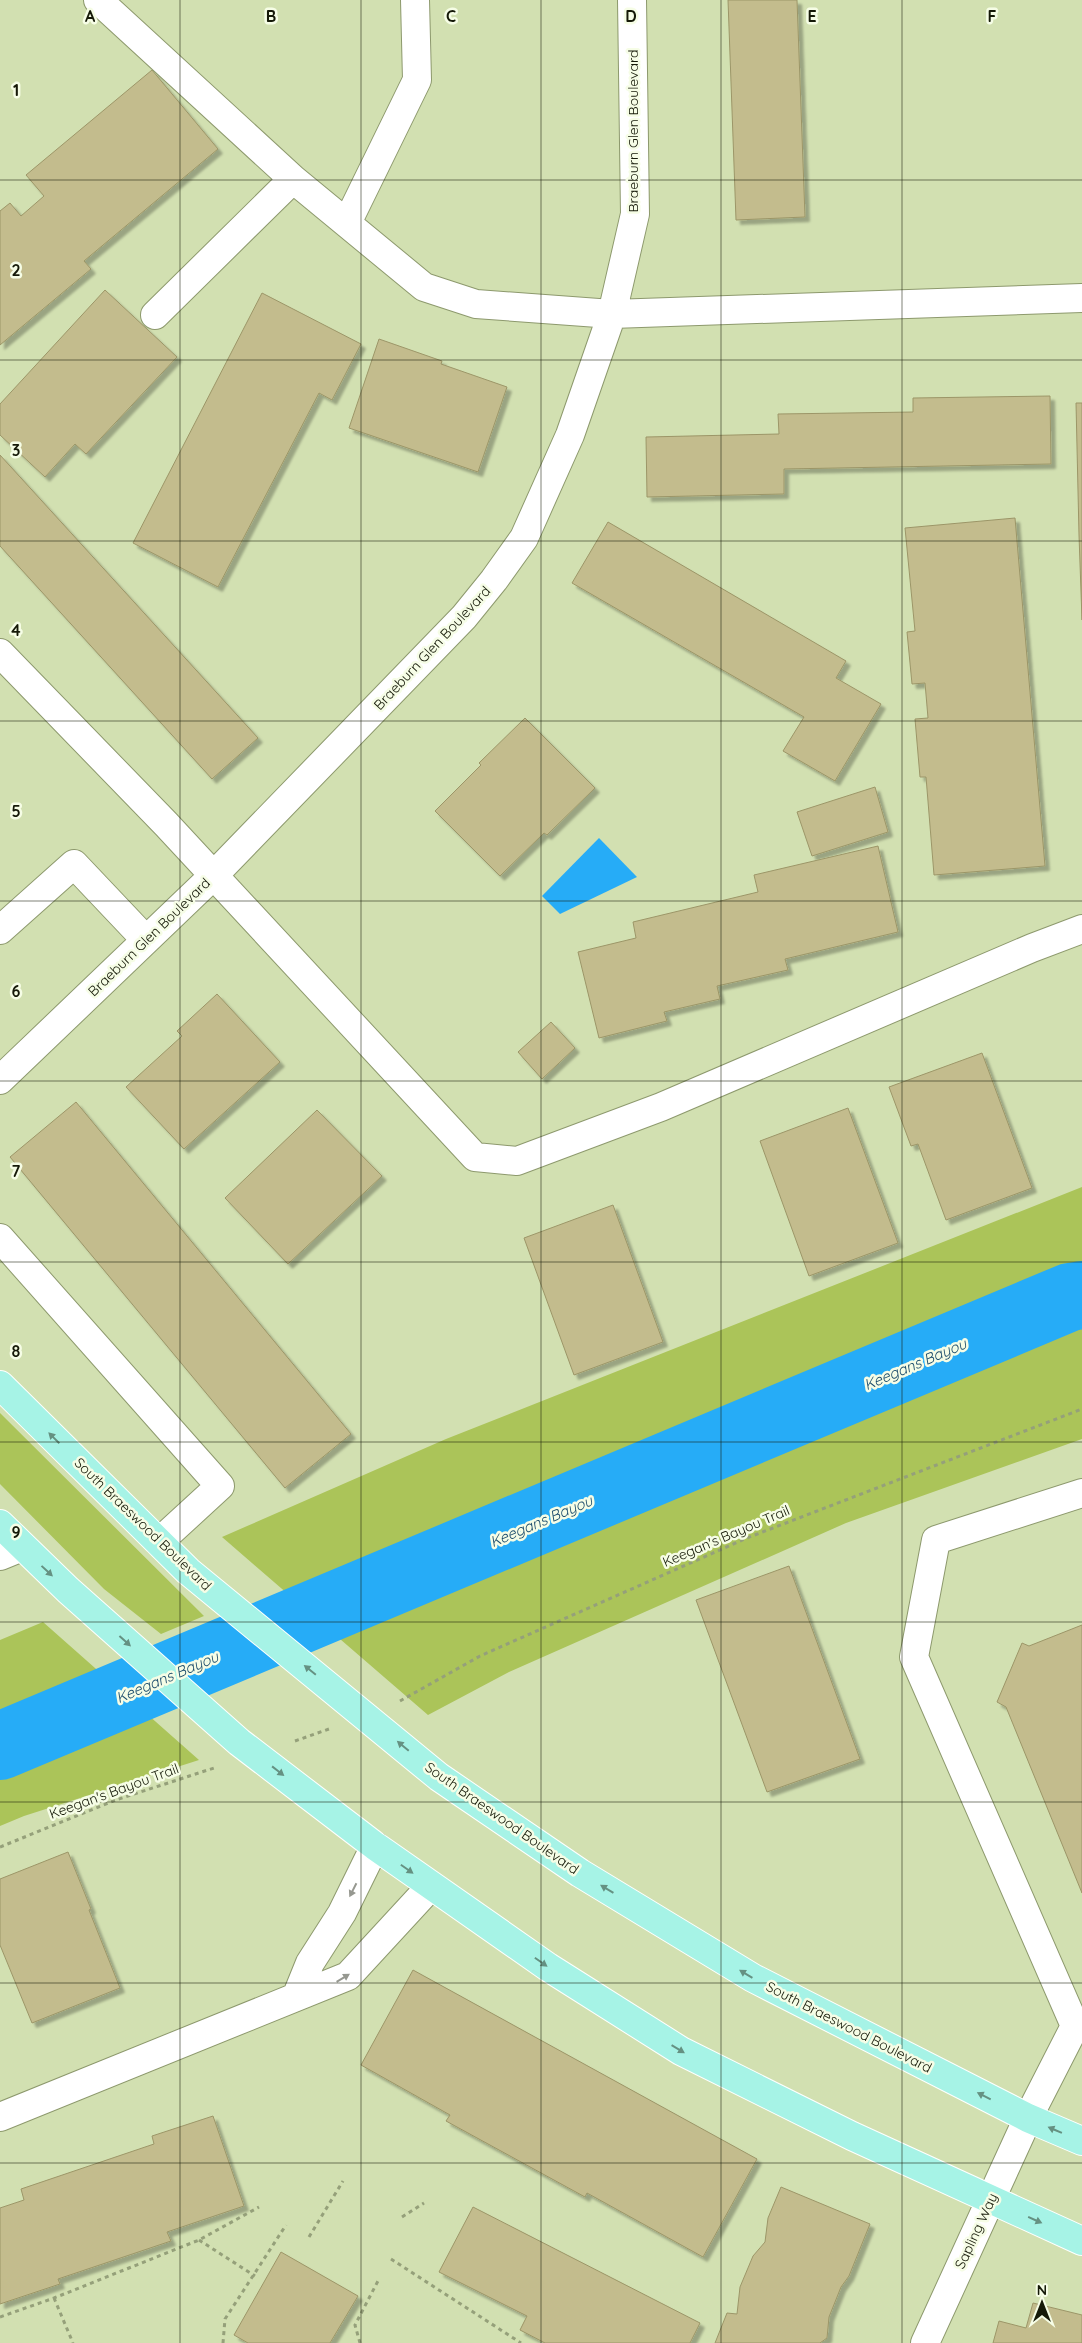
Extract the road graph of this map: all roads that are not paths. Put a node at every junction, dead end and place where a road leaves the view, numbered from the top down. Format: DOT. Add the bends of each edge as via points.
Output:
graph roads {
  1 [pos="98,0"];
  2 [pos="416,0"];
  3 [pos="632,0"];
  4 [pos="293,180"];
  5 [pos="347,223"];
  6 [pos="1082,298"];
  7 [pos="612,314"];
  8 [pos="155,315"];
  9 [pos="0,653"];
  10 [pos="213,876"];
  11 [pos="1082,929"];
  12 [pos="0,930"];
  13 [pos="146,940"];
  14 [pos="0,1080"];
  15 [pos="0,1238"];
  16 [pos="0,1385"];
  17 [pos="1082,1494"];
  18 [pos="0,1524"];
  19 [pos="159,1542"];
  20 [pos="11,1552"];
  21 [pos="375,1846"];
  22 [pos="432,1886"];
  23 [pos="297,1995"];
  24 [pos="0,2117"];
  25 [pos="1028,2118"];
  26 [pos="1082,2141"];
  27 [pos="990,2200"];
  28 [pos="1082,2241"];
  29 [pos="925,2343"];
  1 -- 4 [label="street"];
  2 -- 5 [label="street" via="417,80"];
  3 -- 7 [label="street, Braeburn Glen Boulevard" via="635,214"];
  4 -- 5 [label="street"];
  4 -- 8 [label="street"];
  5 -- 7 [label="street" via="424,287 476,304"];
  6 -- 7 [label="street"];
  7 -- 10 [label="street, Braeburn Glen Boulevard" via="570,435 524,538 464,617"];
  9 -- 10 [label="street"];
  10 -- 11 [label="street" via="475,1157 517,1161 661,1107"];
  10 -- 13 [label="street, Braeburn Glen Boulevard"];
  12 -- 13 [label="street" via="74,864"];
  13 -- 14 [label="street, Braeburn Glen Boulevard"];
  15 -- 19 [label="street" via="220,1486"];
  19 -- 16 [label="main road, South Braeswood Boulevard, one-way"];
  17 -- 25 [label="street, Sapling Way" via="936,1540 914,1657 1075,2026"];
  18 -- 20 [label="main road"];
  25 -- 19 [label="main road, South Braeswood Boulevard, one-way" via="752,1978 588,1878 439,1777 188,1571"];
  20 -- 21 [label="main road, one-way" via="88,1609 239,1742"];
  21 -- 22 [label="main road, one-way"];
  21 -- 23 [label="street, one-way" via="342,1913 310,1962"];
  23 -- 22 [label="street, one-way" via="348,1976"];
  22 -- 27 [label="main road, one-way" via="548,1967 681,2051"];
  23 -- 24 [label="street"];
  26 -- 25 [label="main road, South Braeswood Boulevard, one-way"];
  25 -- 27 [label="street, Sapling Way"];
  27 -- 28 [label="main road, one-way"];
  27 -- 29 [label="street, Sapling Way"];
}
